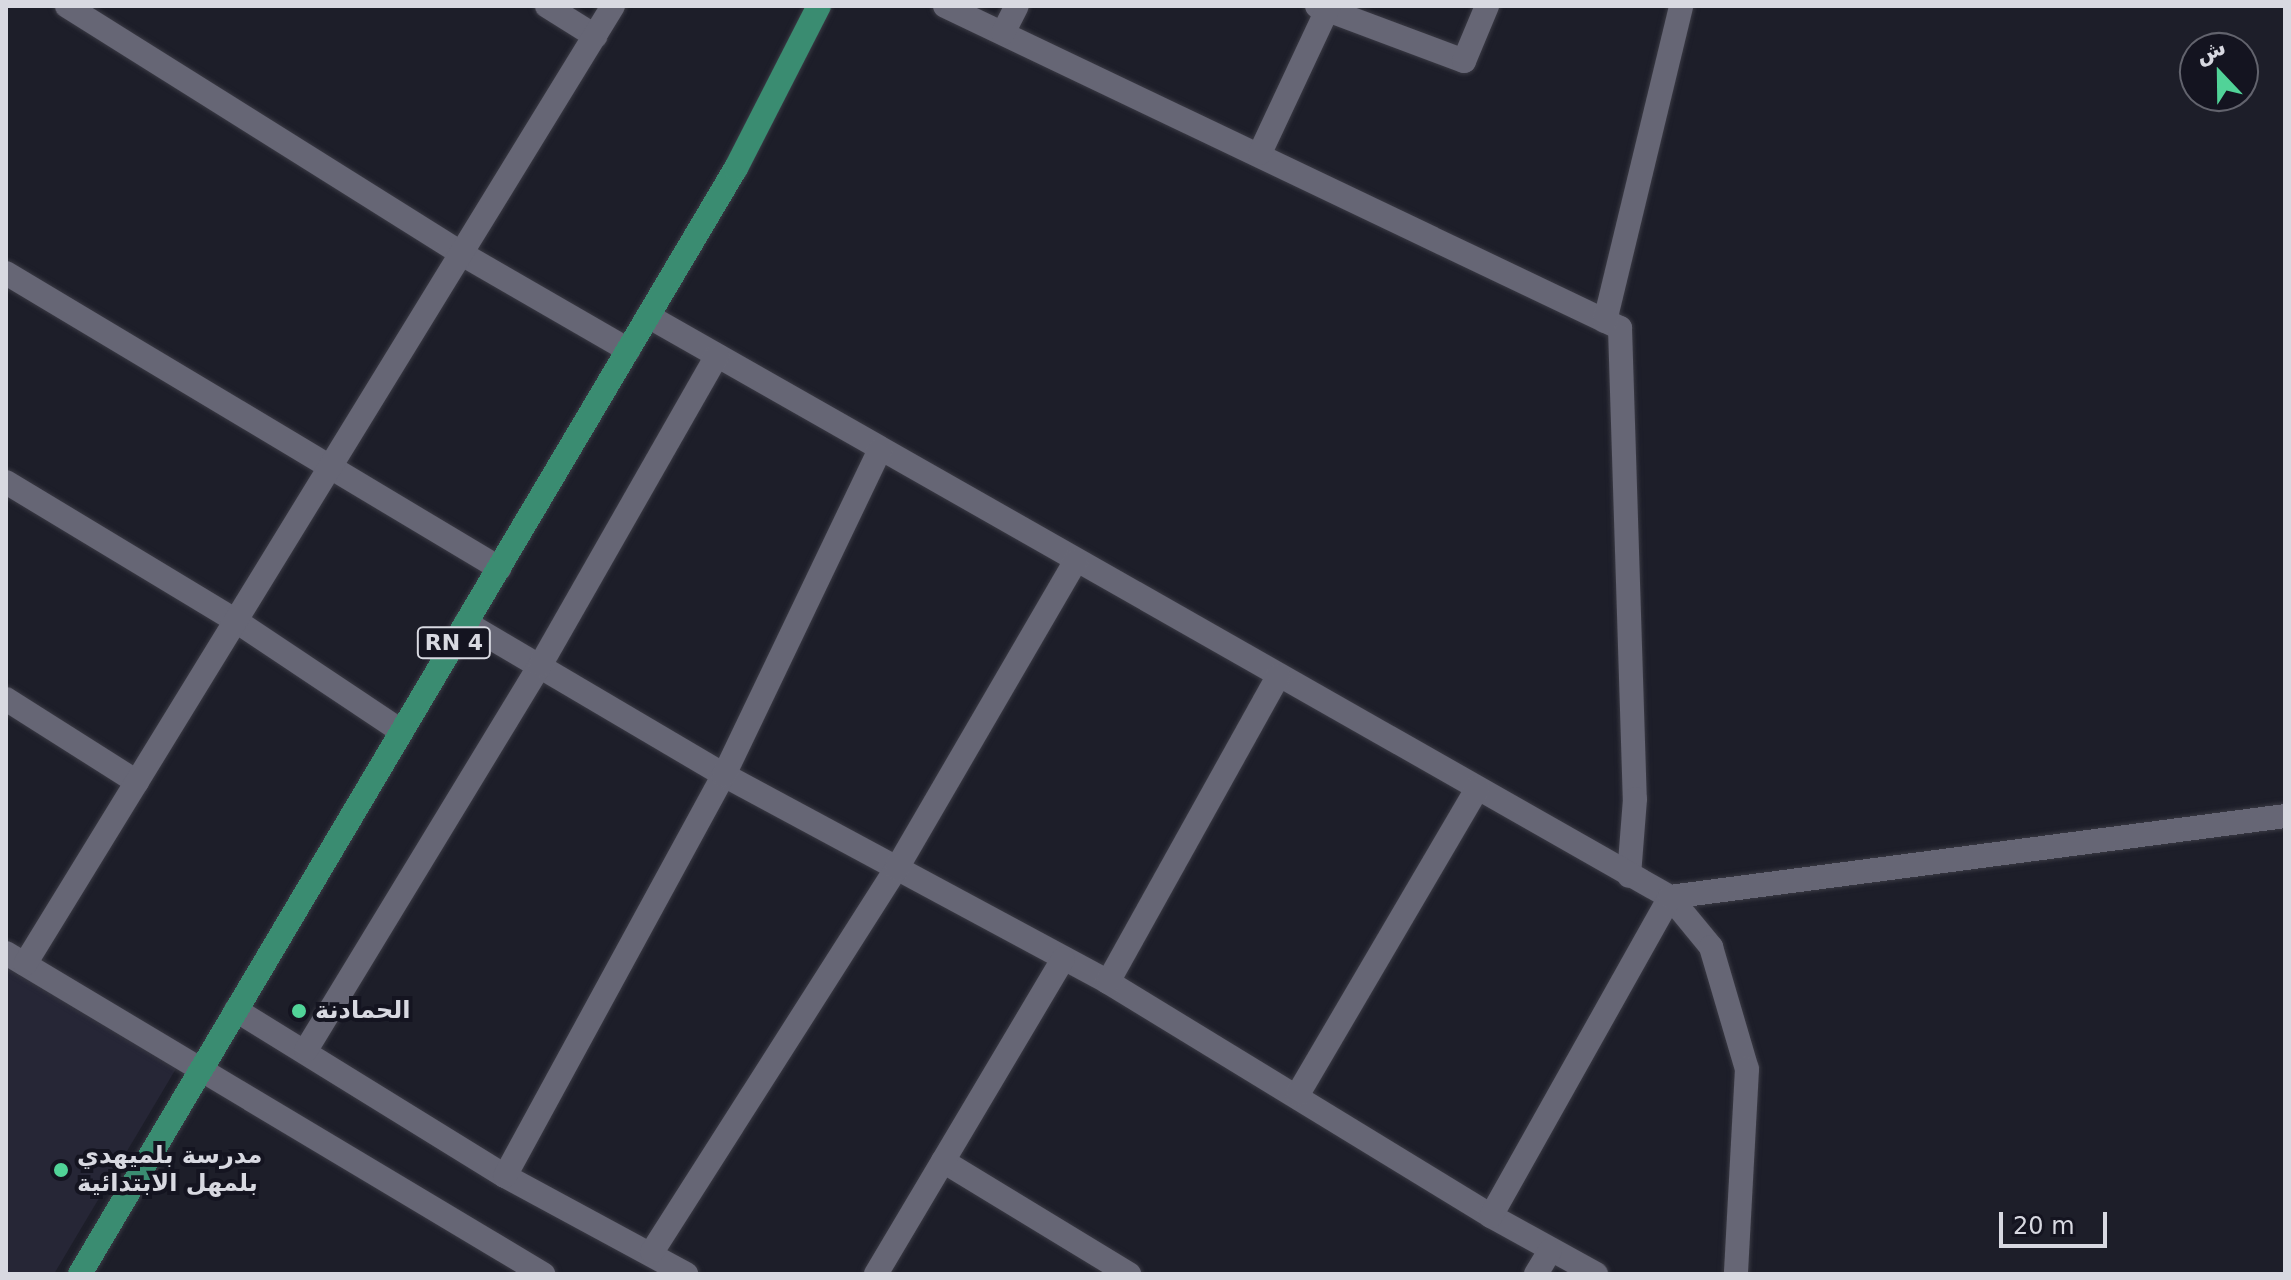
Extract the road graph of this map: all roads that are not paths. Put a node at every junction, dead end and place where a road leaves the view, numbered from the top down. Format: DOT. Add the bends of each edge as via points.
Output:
graph roads {
  1 [pos="67,6"];
  2 [pos="547,6"];
  3 [pos="613,6"];
  4 [pos="819,6"];
  5 [pos="945,6"];
  6 [pos="1017,6"];
  7 [pos="1487,6"];
  8 [pos="1681,6"];
  9 [pos="1324,7"];
  10 [pos="1003,33"];
  11 [pos="595,36"];
  12 [pos="1260,153"];
  13 [pos="462,254"];
  14 [pos="6,273"];
  15 [pos="648,316"];
  16 [pos="1605,321"];
  17 [pos="628,350"];
  18 [pos="717,356"];
  19 [pos="880,449"];
  20 [pos="328,465"];
  21 [pos="6,482"];
  22 [pos="1076,561"];
  23 [pos="499,568"];
  24 [pos="236,621"];
  25 [pos="466,623"];
  26 [pos="541,664"];
  27 [pos="1278,676"];
  28 [pos="6,699"];
  29 [pos="401,731"];
  30 [pos="724,775"];
  31 [pos="137,782"];
  32 [pos="1477,789"];
  33 [pos="2285,816"];
  34 [pos="897,868"];
  35 [pos="1629,876"];
  36 [pos="1670,897"];
  37 [pos="15,958"];
  38 [pos="1063,959"];
  39 [pos="1108,982"];
  40 [pos="236,1010"];
  41 [pos="306,1050"];
  42 [pos="199,1072"];
  43 [pos="1298,1094"];
  44 [pos="943,1161"];
  45 [pos="505,1176"];
  46 [pos="1491,1216"];
  47 [pos="1550,1251"];
  48 [pos="652,1252"];
  49 [pos="80,1274"];
  50 [pos="543,1274"];
  51 [pos="686,1274"];
  52 [pos="876,1274"];
  53 [pos="1129,1274"];
  54 [pos="1536,1274"];
  55 [pos="1596,1274"];
  56 [pos="1736,1274"];
  1 -- 13 [label="street"];
  2 -- 11 [label="street"];
  3 -- 11 [label="street"];
  4 -- 15 [label="main road, RN 4" via="736,168"];
  5 -- 10 [label="street"];
  6 -- 10 [label="street"];
  7 -- 9 [label="street" via="1464,61"];
  8 -- 16 [label="street"];
  9 -- 12 [label="street"];
  10 -- 12 [label="street"];
  11 -- 13 [label="street"];
  12 -- 16 [label="street"];
  13 -- 17 [label="street"];
  13 -- 20 [label="street"];
  14 -- 20 [label="street"];
  15 -- 17 [label="main road, RN 4"];
  15 -- 18 [label="street"];
  16 -- 35 [label="street" via="1620,328 1635,799"];
  17 -- 23 [label="main road, RN 4"];
  18 -- 19 [label="street"];
  18 -- 26 [label="street"];
  19 -- 22 [label="street"];
  19 -- 30 [label="street"];
  20 -- 23 [label="street"];
  20 -- 24 [label="street"];
  21 -- 24 [label="street"];
  22 -- 27 [label="street"];
  22 -- 34 [label="street"];
  23 -- 25 [label="main road, RN 4"];
  24 -- 29 [label="street"];
  24 -- 31 [label="street"];
  25 -- 26 [label="street"];
  25 -- 29 [label="main road, RN 4"];
  26 -- 30 [label="street"];
  26 -- 41 [label="street"];
  27 -- 32 [label="street"];
  27 -- 39 [label="street"];
  28 -- 31 [label="street"];
  29 -- 40 [label="main road, RN 4"];
  30 -- 34 [label="street"];
  30 -- 45 [label="street"];
  31 -- 37 [label="street"];
  32 -- 35 [label="street"];
  32 -- 43 [label="street"];
  33 -- 36 [label="street"];
  34 -- 38 [label="street"];
  34 -- 48 [label="street"];
  35 -- 36 [label="street"];
  36 -- 46 [label="street"];
  36 -- 56 [label="street" via="1711,947 1747,1069"];
  37 -- 42 [label="street"];
  38 -- 39 [label="street"];
  38 -- 44 [label="street"];
  39 -- 43 [label="street"];
  40 -- 41 [label="street"];
  40 -- 42 [label="main road, RN 4"];
  41 -- 45 [label="street"];
  42 -- 49 [label="main road, RN 4"];
  42 -- 50 [label="street"];
  43 -- 46 [label="street"];
  44 -- 52 [label="street"];
  44 -- 53 [label="street"];
  45 -- 48 [label="street"];
  46 -- 47 [label="street"];
  47 -- 54 [label="street"];
  47 -- 55 [label="street"];
  48 -- 51 [label="street"];
}
